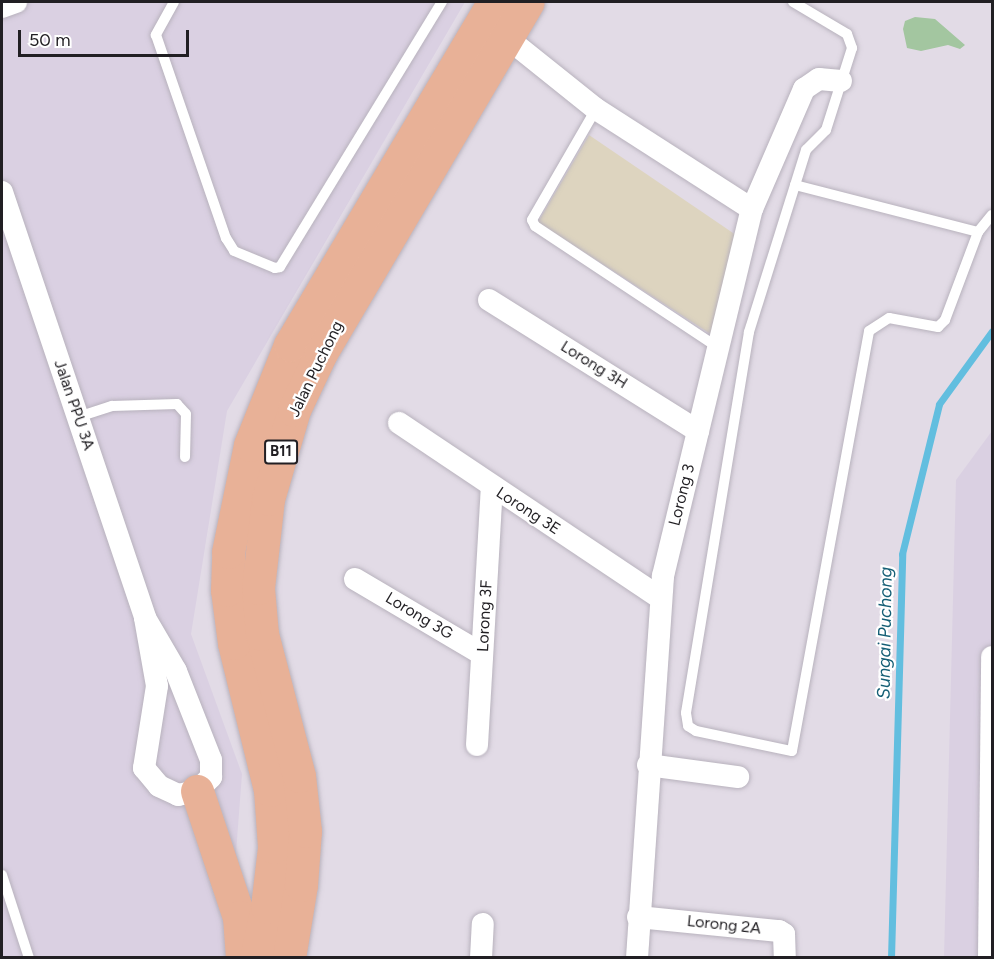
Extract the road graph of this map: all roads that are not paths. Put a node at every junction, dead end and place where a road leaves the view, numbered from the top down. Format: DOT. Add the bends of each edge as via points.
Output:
graph roads {
  1 [pos="16,2"];
  2 [pos="174,2"];
  3 [pos="442,2"];
  4 [pos="494,2"];
  5 [pos="528,2"];
  6 [pos="793,2"];
  7 [pos="2,7"];
  8 [pos="506,37"];
  9 [pos="841,81"];
  10 [pos="596,108"];
  11 [pos="795,184"];
  12 [pos="2,192"];
  13 [pos="752,209"];
  14 [pos="993,215"];
  15 [pos="978,232"];
  16 [pos="489,300"];
  17 [pos="717,347"];
  18 [pos="78,417"];
  19 [pos="399,423"];
  20 [pos="698,431"];
  21 [pos="185,457"];
  22 [pos="492,488"];
  23 [pos="355,579"];
  24 [pos="659,597"];
  25 [pos="146,618"];
  26 [pos="482,654"];
  27 [pos="993,657"];
  28 [pos="992,674"];
  29 [pos="477,745"];
  30 [pos="648,765"];
  31 [pos="738,777"];
  32 [pos="196,791"];
  33 [pos="2,875"];
  34 [pos="638,917"];
  35 [pos="483,924"];
  36 [pos="29,957"];
  37 [pos="242,957"];
  38 [pos="256,957"];
  39 [pos="289,957"];
  40 [pos="481,957"];
  41 [pos="637,957"];
  42 [pos="785,957"];
  43 [pos="989,957"];
  1 -- 7 [label="street"];
  2 -- 3 [label="lane" via="156,36 226,238 234,251 274,268 280,267"];
  4 -- 38 [label="main road, Jalan Puchong / B11" via="290,345 250,445 228,552 227,590 234,643 270,790 274,847"];
  5 -- 8 [label="main road, Jalan Puchong / B11"];
  6 -- 9 [label="lane" via="851,40"];
  8 -- 10 [label="street"];
  8 -- 39 [label="main road, Jalan Puchong / B11" via="321,353 294,410 268,499 258,588 262,634 299,776 305,831"];
  9 -- 11 [label="lane" via="826,130 806,150"];
  9 -- 13 [label="street, Lorong 3" via="819,79 804,89"];
  10 -- 13 [label="street"];
  10 -- 17 [label="lane" via="532,220 535,226"];
  11 -- 15 [label="lane"];
  11 -- 15 [label="lane" via="749,332 686,713 688,726 696,731 792,751 869,331 889,318 938,327 945,320"];
  12 -- 18 [label="street, Jalan PPU 3A"];
  13 -- 17 [label="street, Lorong 3"];
  14 -- 15 [label="lane"];
  16 -- 20 [label="street, Lorong 3H"];
  17 -- 20 [label="street, Lorong 3"];
  18 -- 21 [label="lane" via="112,406 177,404 186,414"];
  18 -- 25 [label="street, Jalan PPU 3A"];
  19 -- 22 [label="street, Lorong 3E"];
  20 -- 24 [label="street, Lorong 3"];
  22 -- 24 [label="street, Lorong 3E"];
  22 -- 26 [label="street, Lorong 3F"];
  23 -- 26 [label="street, Lorong 3G"];
  24 -- 30 [label="street, Lorong 3"];
  25 -- 32 [label="street, Jalan PPU 3A" via="176,671 212,760 211,777"];
  25 -- 32 [label="street, Jalan PPU 3A" via="157,686 144,768 159,786 178,795"];
  26 -- 29 [label="street, Lorong 3F"];
  27 -- 28 [label="street"];
  28 -- 43 [label="street"];
  30 -- 31 [label="street"];
  30 -- 34 [label="street, Lorong 3"];
  32 -- 37 [label="main road" via="239,917"];
  33 -- 36 [label="lane"];
  34 -- 41 [label="street, Lorong 3"];
  34 -- 42 [label="street, Lorong 2A" via="779,931 784,934"];
  35 -- 40 [label="street"];
}
